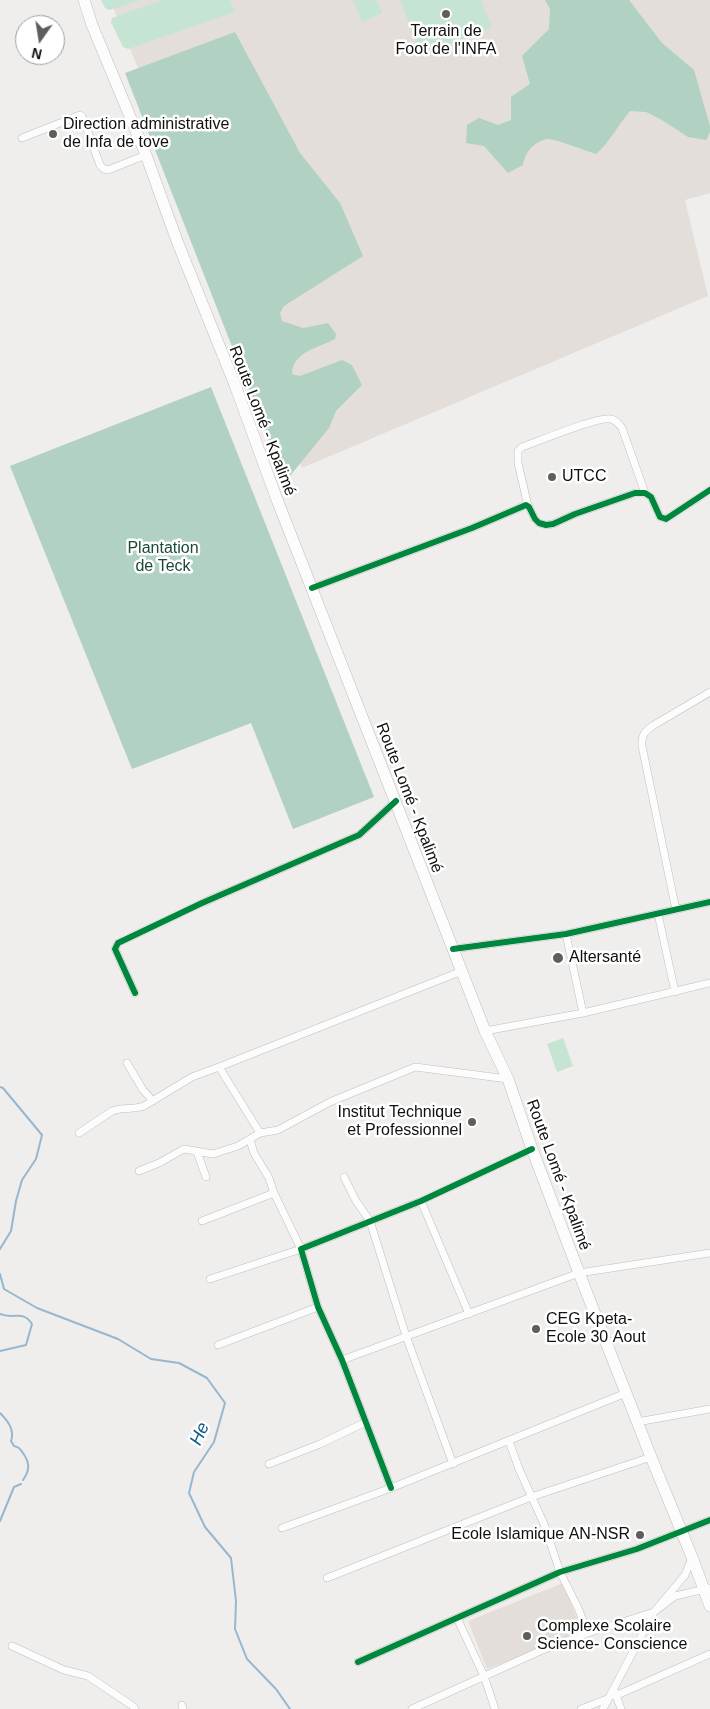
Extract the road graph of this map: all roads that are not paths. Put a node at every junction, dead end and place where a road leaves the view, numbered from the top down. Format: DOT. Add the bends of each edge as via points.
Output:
graph roads {
  1 [pos="84,0"];
  2 [pos="22,138"];
  3 [pos="146,155"];
  4 [pos="710,490"];
  5 [pos="645,493"];
  6 [pos="528,506"];
  7 [pos="312,588"];
  8 [pos="710,692"];
  9 [pos="396,801"];
  10 [pos="710,902"];
  11 [pos="676,910"];
  12 [pos="658,914"];
  13 [pos="566,934"];
  14 [pos="452,949"];
  15 [pos="462,971"];
  16 [pos="710,983"];
  17 [pos="675,992"];
  18 [pos="135,993"];
  19 [pos="583,1013"];
  20 [pos="485,1031"];
  21 [pos="127,1063"];
  22 [pos="220,1067"];
  23 [pos="508,1079"];
  24 [pos="153,1101"];
  25 [pos="79,1133"];
  26 [pos="260,1133"];
  27 [pos="250,1140"];
  28 [pos="532,1149"];
  29 [pos="197,1152"];
  30 [pos="139,1170"];
  31 [pos="344,1177"];
  32 [pos="206,1178"];
  33 [pos="274,1193"];
  34 [pos="421,1201"];
  35 [pos="202,1221"];
  36 [pos="370,1221"];
  37 [pos="301,1249"];
  38 [pos="710,1253"];
  39 [pos="579,1273"];
  40 [pos="210,1279"];
  41 [pos="318,1307"];
  42 [pos="468,1314"];
  43 [pos="406,1336"];
  44 [pos="218,1345"];
  45 [pos="342,1360"];
  46 [pos="626,1393"];
  47 [pos="710,1409"];
  48 [pos="366,1422"];
  49 [pos="637,1422"];
  50 [pos="509,1441"];
  51 [pos="651,1457"];
  52 [pos="269,1464"];
  53 [pos="453,1464"];
  54 [pos="391,1488"];
  55 [pos="531,1496"];
  56 [pos="710,1520"];
  57 [pos="282,1528"];
  58 [pos="681,1531"];
  59 [pos="692,1557"];
  60 [pos="560,1572"];
  61 [pos="327,1578"];
  62 [pos="707,1589"];
  63 [pos="710,1606"];
  64 [pos="654,1612"];
  65 [pos="457,1618"];
  66 [pos="588,1633"];
  67 [pos="12,1646"];
  68 [pos="710,1654"];
  69 [pos="358,1662"];
  70 [pos="484,1676"];
  71 [pos="615,1692"];
  72 [pos="608,1699"];
  73 [pos="135,1709"];
  74 [pos="412,1709"];
  75 [pos="494,1709"];
  76 [pos="581,1709"];
  77 [pos="603,1709"];
  78 [pos="620,1709"];
  1 -- 3 [label="main road, Route Lomé - Kpalimé"];
  2 -- 3 [label="street" via="78,115 82,116 104,169"];
  3 -- 7 [label="main road, Route Lomé - Kpalimé"];
  4 -- 5 [label="street" via="666,519 660,517 651,497"];
  5 -- 6 [label="street" via="635,493 546,525 535,519"];
  5 -- 6 [label="street" via="622,428 610,418 596,420 518,451"];
  6 -- 7 [label="street"];
  7 -- 9 [label="main road, Route Lomé - Kpalimé"];
  8 -- 11 [label="street" via="646,730 642,736"];
  9 -- 14 [label="main road, Route Lomé - Kpalimé"];
  9 -- 18 [label="street" via="359,835 118,943 115,949"];
  10 -- 11 [label="street"];
  11 -- 12 [label="street"];
  12 -- 13 [label="street"];
  12 -- 17 [label="street"];
  13 -- 14 [label="street"];
  13 -- 19 [label="street"];
  14 -- 15 [label="main road, Route Lomé - Kpalimé"];
  15 -- 20 [label="main road, Route Lomé - Kpalimé"];
  15 -- 22 [label="street"];
  16 -- 17 [label="street"];
  17 -- 19 [label="street"];
  19 -- 20 [label="street"];
  20 -- 23 [label="main road, Route Lomé - Kpalimé"];
  21 -- 24 [label="street"];
  22 -- 24 [label="street" via="192,1077"];
  22 -- 26 [label="street"];
  23 -- 26 [label="street" via="415,1067 330,1102 278,1130"];
  23 -- 28 [label="main road, Route Lomé - Kpalimé"];
  24 -- 25 [label="street" via="137,1108 112,1111"];
  26 -- 27 [label="street"];
  27 -- 29 [label="street" via="213,1154"];
  27 -- 33 [label="street"];
  28 -- 34 [label="street"];
  28 -- 39 [label="main road, Route Lomé - Kpalimé"];
  29 -- 30 [label="street" via="179,1150 159,1163"];
  29 -- 32 [label="street"];
  31 -- 36 [label="street"];
  33 -- 35 [label="street"];
  33 -- 37 [label="street"];
  34 -- 36 [label="street"];
  34 -- 42 [label="street"];
  36 -- 37 [label="street"];
  36 -- 43 [label="street"];
  37 -- 40 [label="street"];
  37 -- 41 [label="street"];
  38 -- 39 [label="street"];
  39 -- 42 [label="street"];
  39 -- 46 [label="main road, Route Lomé - Kpalimé"];
  41 -- 44 [label="street"];
  41 -- 45 [label="street"];
  42 -- 43 [label="street"];
  43 -- 45 [label="street"];
  43 -- 53 [label="street"];
  45 -- 48 [label="street"];
  46 -- 49 [label="main road, Route Lomé - Kpalimé"];
  46 -- 50 [label="street"];
  47 -- 49 [label="street"];
  48 -- 52 [label="street"];
  48 -- 54 [label="street"];
  49 -- 51 [label="main road, Route Lomé - Kpalimé"];
  50 -- 53 [label="street"];
  50 -- 55 [label="street"];
  51 -- 55 [label="street"];
  51 -- 58 [label="main road, Route Lomé - Kpalimé"];
  53 -- 54 [label="street"];
  54 -- 57 [label="street"];
  55 -- 60 [label="street"];
  55 -- 61 [label="street"];
  56 -- 58 [label="street"];
  58 -- 59 [label="main road, Route Lomé - Kpalimé"];
  58 -- 60 [label="street" via="637,1549"];
  59 -- 62 [label="main road, Route Lomé - Kpalimé"];
  59 -- 64 [label="street" via="685,1575"];
  60 -- 65 [label="street"];
  60 -- 66 [label="street"];
  62 -- 63 [label="main road, Route Lomé - Kpalimé"];
  62 -- 64 [label="street" via="675,1596"];
  64 -- 66 [label="street"];
  64 -- 71 [label="street"];
  65 -- 69 [label="street"];
  65 -- 70 [label="street"];
  66 -- 70 [label="street"];
  67 -- 73 [label="street" via="64,1670 88,1676"];
  68 -- 71 [label="street"];
  70 -- 74 [label="street"];
  70 -- 75 [label="street"];
  71 -- 72 [label="street"];
  71 -- 78 [label="street"];
  72 -- 76 [label="street"];
  72 -- 77 [label="street"];
}
